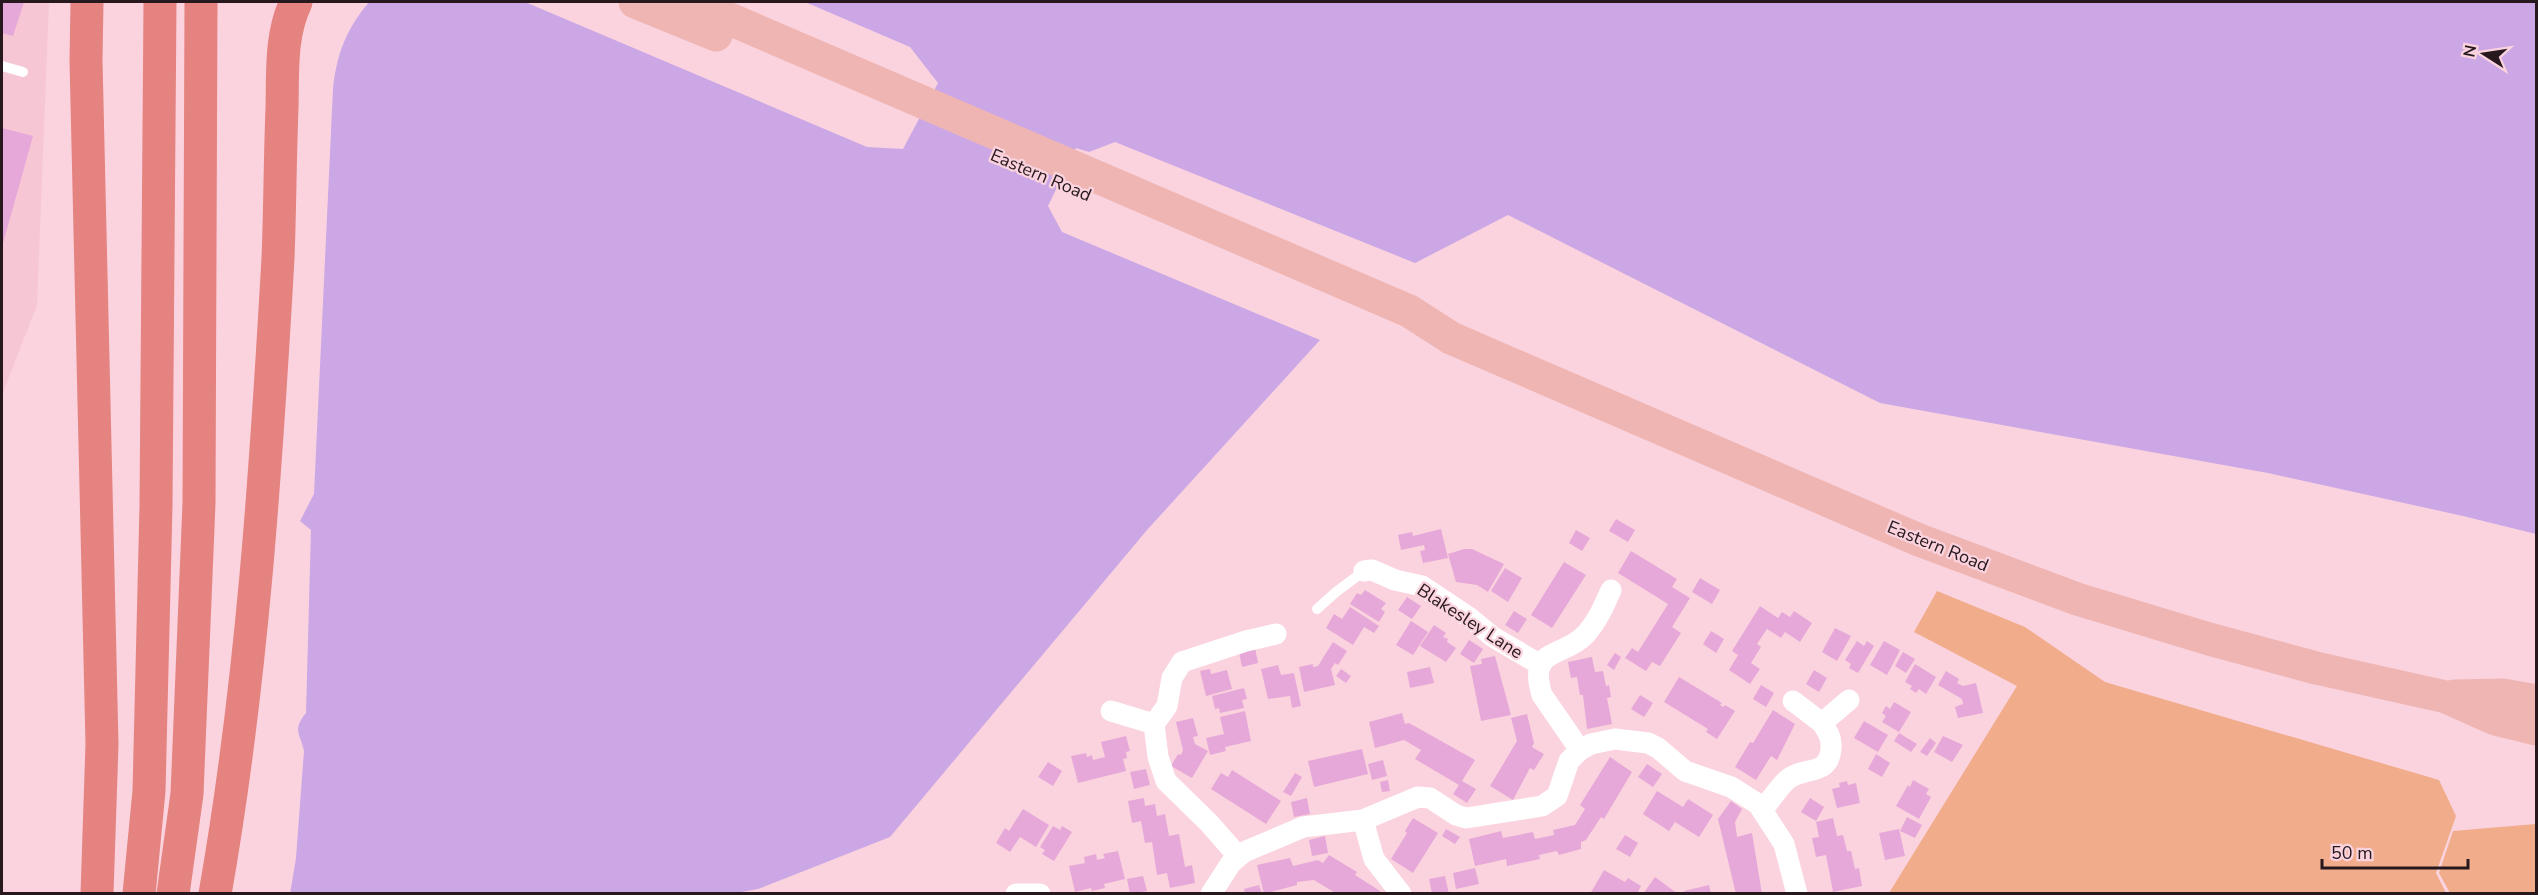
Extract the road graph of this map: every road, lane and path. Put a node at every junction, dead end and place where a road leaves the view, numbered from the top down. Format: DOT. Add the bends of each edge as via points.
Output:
graph roads {
  1 [pos="87,2"];
  2 [pos="160,2"];
  3 [pos="201,2"];
  4 [pos="296,2"];
  5 [pos="635,2"];
  6 [pos="690,2"];
  7 [pos="2,66"];
  8 [pos="814,66"];
  9 [pos="23,72"];
  10 [pos="1364,571"];
  11 [pos="1611,590"];
  12 [pos="1317,609"];
  13 [pos="1276,634"];
  14 [pos="1541,665"];
  15 [pos="2446,696"];
  16 [pos="1849,700"];
  17 [pos="1793,701"];
  18 [pos="2536,701"];
  19 [pos="1111,711"];
  20 [pos="1822,723"];
  21 [pos="1154,724"];
  22 [pos="2536,729"];
  23 [pos="1580,750"];
  24 [pos="1763,809"];
  25 [pos="1363,820"];
  26 [pos="1238,856"];
  27 [pos="97,894"];
  28 [pos="139,894"];
  29 [pos="173,894"];
  30 [pos="215,894"];
  31 [pos="1016,894"];
  32 [pos="1040,894"];
  33 [pos="1211,894"];
  34 [pos="1401,894"];
  35 [pos="1797,894"];
  1 -- 27 [label="highway" via="102,744"];
  2 -- 28 [label="highway" via="149,791"];
  3 -- 29 [label="highway" via="198,503 187,794"];
  4 -- 30 [label="highway" via="290,14 284,52 278,257 256,581 227,829"];
  5 -- 8 [label="main road, Eastern Road"];
  6 -- 8 [label="main road, Eastern Road"];
  7 -- 9 [label="lane"];
  8 -- 15 [label="main road, Eastern Road" via="1125,200 1402,330 1451,338 1920,540 2077,599 2220,642"];
  10 -- 12 [label="lane"];
  10 -- 14 [label="street, Blakesley Lane" via="1422,586 1492,637"];
  11 -- 14 [label="street, Blakesley Lane" via="1602,611 1584,635 1545,657"];
  13 -- 21 [label="street" via="1182,662 1175,669 1167,706"];
  14 -- 23 [label="street, Blakesley Lane" via="1542,695"];
  15 -- 18 [label="main road, Eastern Road" via="2503,695"];
  15 -- 22 [label="main road, Eastern Road" via="2495,719"];
  16 -- 20 [label="street"];
  17 -- 20 [label="street"];
  19 -- 21 [label="street"];
  20 -- 24 [label="street" via="1832,738 1827,762 1817,770 1787,780"];
  21 -- 26 [label="street" via="1166,781"];
  23 -- 24 [label="street" via="1615,739 1648,743 1685,771 1731,787"];
  23 -- 25 [label="street" via="1569,761 1557,796 1542,806 1466,818 1430,798 1419,797"];
  24 -- 35 [label="street" via="1784,844"];
  25 -- 26 [label="street" via="1303,827"];
  25 -- 34 [label="street" via="1374,859"];
  26 -- 33 [label="street"];
  31 -- 32 [label="street"];
}
